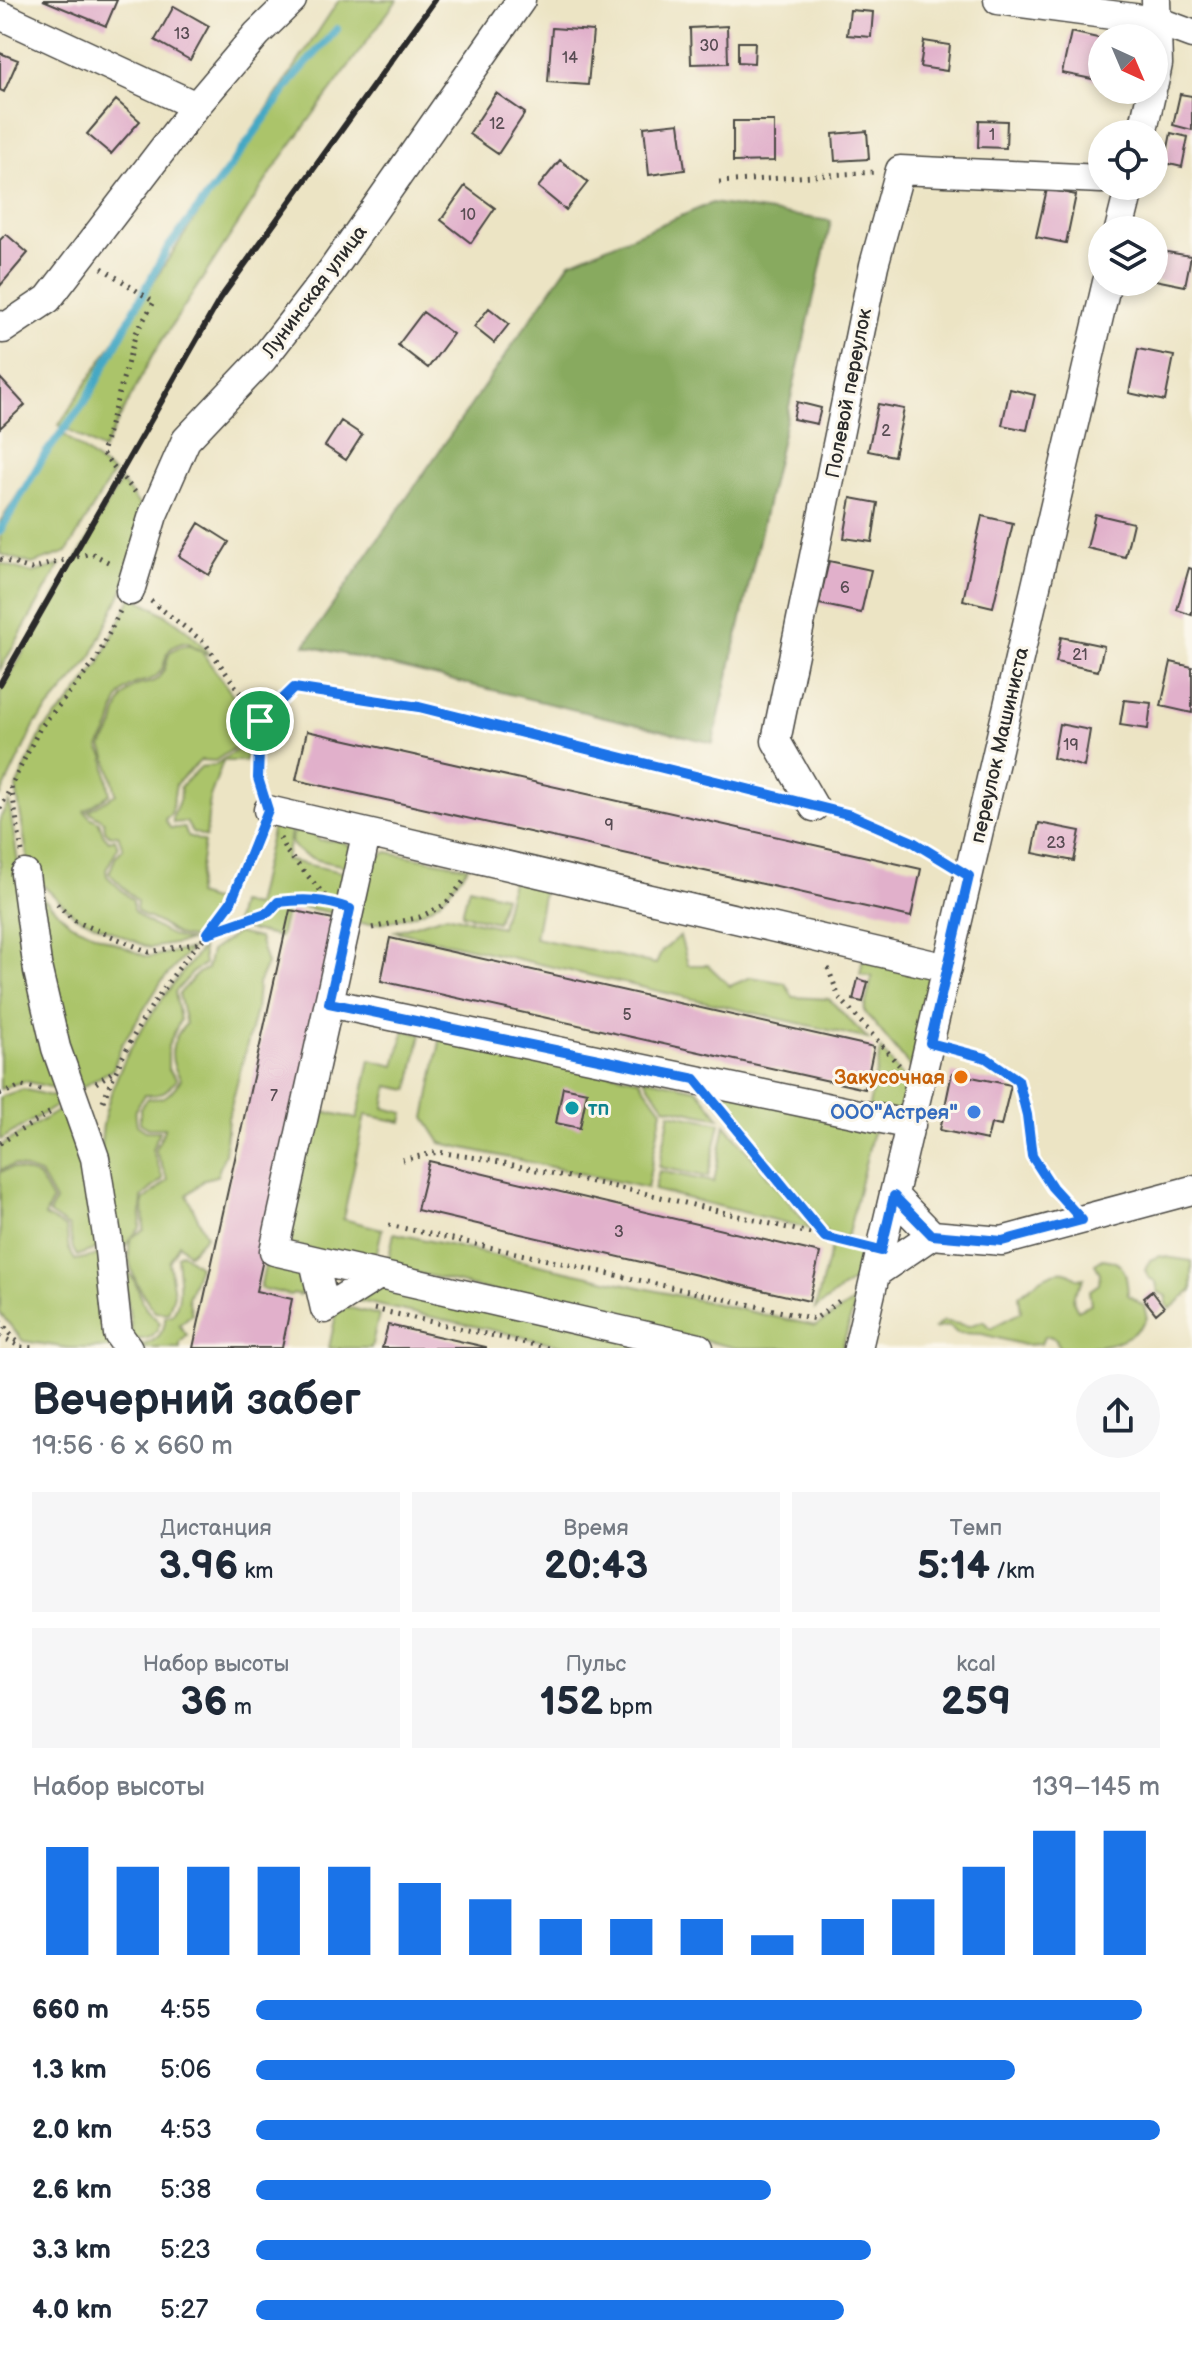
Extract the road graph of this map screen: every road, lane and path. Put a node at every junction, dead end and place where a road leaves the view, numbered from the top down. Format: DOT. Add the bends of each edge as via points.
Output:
graph roads {
  1 [pos="292,0"];
  2 [pos="521,0"];
  3 [pos="998,0"];
  4 [pos="1156,10"];
  5 [pos="0,15"];
  6 [pos="1192,34"];
  7 [pos="196,106"];
  8 [pos="900,170"];
  9 [pos="1088,178"];
  10 [pos="719,182"];
  11 [pos="79,256"];
  12 [pos="1104,296"];
  13 [pos="0,325"];
  14 [pos="153,515"];
  15 [pos="1,560"];
  16 [pos="132,583"];
  17 [pos="260,721"];
  18 [pos="11,786"];
  19 [pos="814,807"];
  20 [pos="0,809"];
  21 [pos="268,810"];
  22 [pos="366,835"];
  23 [pos="479,861"];
  24 [pos="25,874"];
  25 [pos="969,876"];
  26 [pos="208,933"];
  27 [pos="344,935"];
  28 [pos="815,938"];
  29 [pos="200,943"];
  30 [pos="947,968"];
  31 [pos="329,1003"];
  32 [pos="930,1043"];
  33 [pos="695,1079"];
  34 [pos="919,1090"];
  35 [pos="0,1094"];
  36 [pos="87,1101"];
  37 [pos="911,1125"];
  38 [pos="402,1160"];
  39 [pos="1192,1190"];
  40 [pos="894,1196"];
  41 [pos="1082,1220"];
  42 [pos="389,1225"];
  43 [pos="932,1235"];
  44 [pos="825,1237"];
  45 [pos="314,1261"];
  46 [pos="879,1262"];
  47 [pos="379,1275"];
  48 [pos="338,1301"];
  49 [pos="0,1321"];
  50 [pos="0,1336"];
  51 [pos="21,1347"];
  52 [pos="35,1348"];
  53 [pos="128,1348"];
  54 [pos="548,1348"];
  55 [pos="699,1348"];
  56 [pos="858,1348"];
  1 -- 7 [label="street"];
  2 -- 14 [label="street, Лунинская улица" via="332,270 263,359 186,440"];
  3 -- 4 [label="street"];
  4 -- 6 [label="street"];
  5 -- 7 [label="street"];
  7 -- 11 [label="street"];
  8 -- 9 [label="street"];
  8 -- 10 [label="path"];
  8 -- 19 [label="street, Полевой переулок" via="874,265 776,741"];
  11 -- 13 [label="street" via="48,299 3,329"];
  11 -- 14 [label="path" via="154,302 136,333 102,453"];
  12 -- 25 [label="street, переулок Машиниста"];
  14 -- 16 [label="street, Лунинская улица"];
  15 -- 16 [label="path" via="31,569 91,553"];
  16 -- 17 [label="path" via="205,643"];
  16 -- 18 [label="path" via="95,662 40,728"];
  17 -- 19 [label="path" via="294,688 419,707"];
  17 -- 21 [label="path" via="258,778"];
  18 -- 20 [label="path"];
  18 -- 24 [label="path"];
  19 -- 25 [label="path" via="851,815 913,842"];
  21 -- 22 [label="street"];
  21 -- 26 [label="path" via="231,902"];
  21 -- 26 [label="path" via="286,851 330,901 278,902 269,912"];
  22 -- 23 [label="street"];
  22 -- 27 [label="street"];
  23 -- 27 [label="path" via="446,904 420,917"];
  23 -- 28 [label="street"];
  24 -- 29 [label="path" via="73,920 149,952"];
  24 -- 36 [label="street" via="38,971 56,1048"];
  25 -- 30 [label="street, переулок Машиниста"];
  26 -- 29 [label="path"];
  27 -- 31 [label="street"];
  28 -- 30 [label="street"];
  28 -- 34 [label="path" via="839,997"];
  29 -- 36 [label="path" via="163,987"];
  30 -- 32 [label="street, переулок Машиниста"];
  31 -- 33 [label="street"];
  31 -- 45 [label="street" via="274,1251"];
  32 -- 34 [label="street, переулок Машиниста"];
  32 -- 41 [label="path" via="986,1058 1018,1080 1032,1156"];
  33 -- 37 [label="street"];
  33 -- 44 [label="path"];
  34 -- 37 [label="street, переулок Машиниста"];
  35 -- 36 [label="path" via="22,1086"];
  36 -- 53 [label="street" via="118,1334"];
  37 -- 40 [label="street, переулок Машиниста"];
  38 -- 44 [label="path" via="438,1152 490,1160"];
  39 -- 41 [label="street"];
  40 -- 43 [label="street"];
  40 -- 46 [label="street, переулок Машиниста"];
  41 -- 43 [label="street" via="1002,1241"];
  42 -- 46 [label="path" via="815,1319"];
  43 -- 46 [label="street"];
  44 -- 46 [label="path"];
  45 -- 47 [label="street"];
  45 -- 48 [label="street" via="325,1309"];
  46 -- 56 [label="street, переулок Машиниста"];
  47 -- 48 [label="street"];
  47 -- 55 [label="street"];
  48 -- 54 [label="path"];
  49 -- 51 [label="path"];
  50 -- 51 [label="path"];
  51 -- 52 [label="path"];
}
